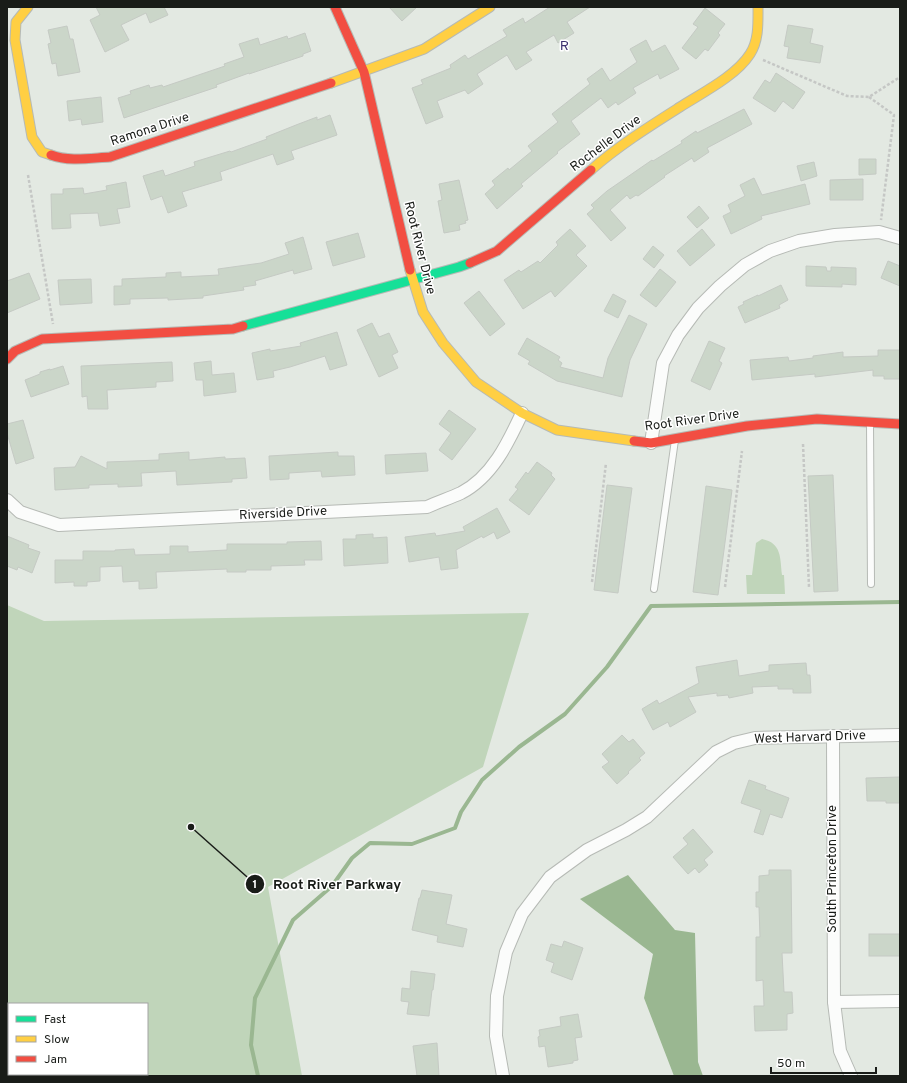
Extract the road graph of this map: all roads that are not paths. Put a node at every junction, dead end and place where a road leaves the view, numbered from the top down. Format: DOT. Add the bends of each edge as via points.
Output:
graph roads {
  1 [pos="28,7"];
  2 [pos="335,7"];
  3 [pos="490,7"];
  4 [pos="758,7"];
  5 [pos="364,72"];
  6 [pos="900,238"];
  7 [pos="412,280"];
  8 [pos="7,359"];
  9 [pos="522,413"];
  10 [pos="870,421"];
  11 [pos="900,424"];
  12 [pos="675,439"];
  13 [pos="651,443"];
  14 [pos="7,500"];
  15 [pos="871,584"];
  16 [pos="654,589"];
  17 [pos="900,735"];
  18 [pos="833,736"];
  19 [pos="900,1001"];
  20 [pos="834,1002"];
  21 [pos="503,1076"];
  22 [pos="851,1076"];
  1 -- 5 [label="street, Ramona Drive" via="16,22 15,40 32,137 42,152 58,158 110,157"];
  2 -- 5 [label="street, Root River Drive"];
  3 -- 5 [label="street" via="424,49"];
  4 -- 7 [label="street, Rochelle Drive" via="758,32 750,54 730,76 601,161 497,251 459,267"];
  5 -- 7 [label="street, Root River Drive"];
  6 -- 13 [label="street" via="879,232 799,241 770,251 745,265 698,308 663,362"];
  7 -- 8 [label="street" via="233,329 42,339 15,351"];
  7 -- 9 [label="street, Root River Drive" via="423,312 443,342 476,382"];
  9 -- 13 [label="street, Root River Drive" via="557,430"];
  9 -- 14 [label="street, Riverside Drive" via="507,446 485,475 462,492 427,507 59,525 20,512"];
  10 -- 11 [label="street, Root River Drive"];
  10 -- 12 [label="street, Root River Drive" via="817,419 748,426"];
  10 -- 15 [label="lane"];
  12 -- 13 [label="street, Root River Drive"];
  12 -- 16 [label="lane"];
  17 -- 18 [label="street, West Harvard Drive"];
  18 -- 20 [label="street, South Princeton Drive"];
  18 -- 21 [label="street, West Harvard Drive" via="755,738 734,743 716,752 647,817 587,850 550,878 522,914 506,952 497,996 496,1036"];
  19 -- 20 [label="street"];
  20 -- 22 [label="street, South Princeton Drive" via="840,1051"];
}
